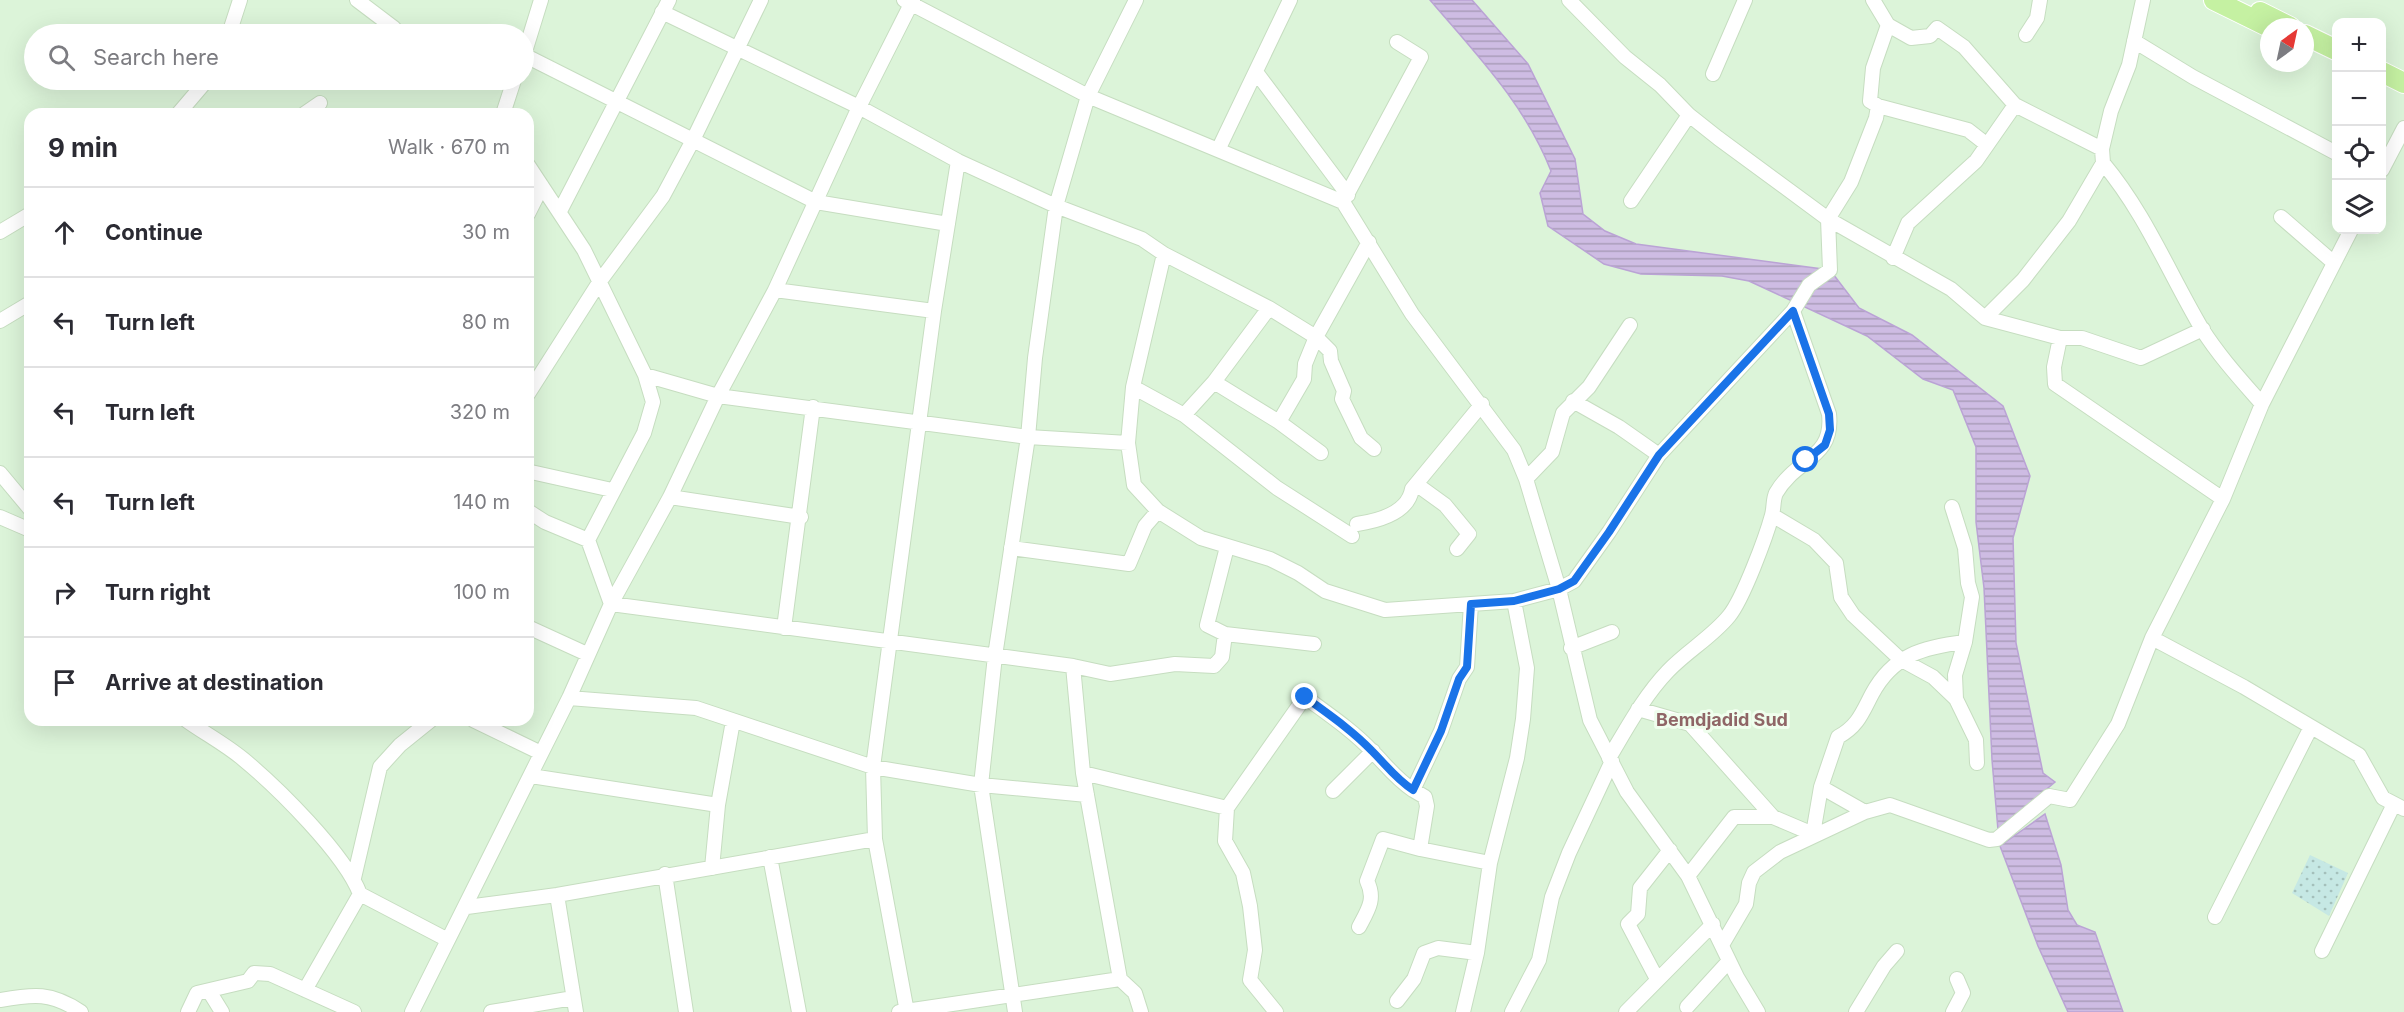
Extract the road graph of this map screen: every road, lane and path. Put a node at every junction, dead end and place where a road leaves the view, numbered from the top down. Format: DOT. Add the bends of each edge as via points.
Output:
graph roads {
  1 [pos="240,0"];
  2 [pos="357,0"];
  3 [pos="541,0"];
  4 [pos="762,0"];
  5 [pos="1136,0"];
  6 [pos="1290,0"];
  7 [pos="1569,0"];
  8 [pos="1745,0"];
  9 [pos="1874,0"];
  10 [pos="2040,0"];
  11 [pos="2143,0"];
  12 [pos="2214,0"];
  13 [pos="2235,0"];
  14 [pos="909,1"];
  15 [pos="666,6"];
  16 [pos="2272,18"];
  17 [pos="2260,22"];
  18 [pos="232,24"];
  19 [pos="389,24"];
  20 [pos="534,24"];
  21 [pos="1888,25"];
  22 [pos="2026,35"];
  23 [pos="2314,38"];
  24 [pos="2134,40"];
  25 [pos="1397,42"];
  26 [pos="2314,48"];
  27 [pos="2332,48"];
  28 [pos="738,49"];
  29 [pos="2332,58"];
  30 [pos="534,60"];
  31 [pos="1257,72"];
  32 [pos="1713,74"];
  33 [pos="2386,74"];
  34 [pos="2404,83"];
  35 [pos="2386,84"];
  36 [pos="198,90"];
  37 [pos="511,90"];
  38 [pos="2404,93"];
  39 [pos="1088,96"];
  40 [pos="320,103"];
  41 [pos="616,103"];
  42 [pos="2015,105"];
  43 [pos="1878,106"];
  44 [pos="859,107"];
  45 [pos="183,108"];
  46 [pos="313,108"];
  47 [pos="505,108"];
  48 [pos="1689,115"];
  49 [pos="2404,128"];
  50 [pos="693,140"];
  51 [pos="1986,144"];
  52 [pos="1218,148"];
  53 [pos="2332,150"];
  54 [pos="2103,156"];
  55 [pos="958,161"];
  56 [pos="2386,162"];
  57 [pos="534,174"];
  58 [pos="542,186"];
  59 [pos="1346,198"];
  60 [pos="1631,201"];
  61 [pos="534,202"];
  62 [pos="816,202"];
  63 [pos="1056,206"];
  64 [pos="560,211"];
  65 [pos="2281,217"];
  66 [pos="24,218"];
  67 [pos="1828,219"];
  68 [pos="948,224"];
  69 [pos="0,232"];
  70 [pos="2349,234"];
  71 [pos="1369,242"];
  72 [pos="1164,254"];
  73 [pos="1893,258"];
  74 [pos="2334,263"];
  75 [pos="600,281"];
  76 [pos="775,290"];
  77 [pos="24,307"];
  78 [pos="1269,308"];
  79 [pos="934,311"];
  80 [pos="1793,311"];
  81 [pos="1985,318"];
  82 [pos="0,321"];
  83 [pos="1630,325"];
  84 [pos="2203,329"];
  85 [pos="1316,337"];
  86 [pos="2060,338"];
  87 [pos="645,375"];
  88 [pos="1214,382"];
  89 [pos="534,385"];
  90 [pos="1133,387"];
  91 [pos="718,396"];
  92 [pos="1574,401"];
  93 [pos="1482,404"];
  94 [pos="2262,404"];
  95 [pos="813,407"];
  96 [pos="1184,415"];
  97 [pos="919,421"];
  98 [pos="1279,422"];
  99 [pos="1028,437"];
  100 [pos="1128,444"];
  101 [pos="1374,449"];
  102 [pos="1321,453"];
  103 [pos="1659,455"];
  104 [pos="0,473"];
  105 [pos="534,473"];
  106 [pos="1526,478"];
  107 [pos="1416,484"];
  108 [pos="612,490"];
  109 [pos="670,497"];
  110 [pos="2223,499"];
  111 [pos="24,502"];
  112 [pos="1952,507"];
  113 [pos="1158,511"];
  114 [pos="534,515"];
  115 [pos="1772,515"];
  116 [pos="0,517"];
  117 [pos="801,517"];
  118 [pos="24,527"];
  119 [pos="588,540"];
  120 [pos="1227,547"];
  121 [pos="1011,548"];
  122 [pos="1457,549"];
  123 [pos="1559,589"];
  124 [pos="1514,601"];
  125 [pos="611,604"];
  126 [pos="1471,604"];
  127 [pos="784,628"];
  128 [pos="534,630"];
  129 [pos="1612,632"];
  130 [pos="1225,634"];
  131 [pos="2152,638"];
  132 [pos="1965,642"];
  133 [pos="889,643"];
  134 [pos="1314,644"];
  135 [pos="1571,648"];
  136 [pos="587,654"];
  137 [pos="995,656"];
  138 [pos="1900,659"];
  139 [pos="1073,666"];
  140 [pos="569,698"];
  141 [pos="1956,699"];
  142 [pos="1638,709"];
  143 [pos="733,721"];
  144 [pos="195,726"];
  145 [pos="424,726"];
  146 [pos="486,726"];
  147 [pos="2311,727"];
  148 [pos="1373,751"];
  149 [pos="542,753"];
  150 [pos="1611,760"];
  151 [pos="1977,763"];
  152 [pos="873,767"];
  153 [pos="1083,773"];
  154 [pos="531,776"];
  155 [pos="981,785"];
  156 [pos="1821,787"];
  157 [pos="1413,790"];
  158 [pos="1333,791"];
  159 [pos="1087,795"];
  160 [pos="718,806"];
  161 [pos="2399,806"];
  162 [pos="1227,808"];
  163 [pos="1865,812"];
  164 [pos="1773,817"];
  165 [pos="1813,834"];
  166 [pos="875,839"];
  167 [pos="1420,849"];
  168 [pos="1670,850"];
  169 [pos="770,858"];
  170 [pos="1490,863"];
  171 [pos="712,868"];
  172 [pos="666,874"];
  173 [pos="1688,876"];
  174 [pos="354,878"];
  175 [pos="360,894"];
  176 [pos="557,895"];
  177 [pos="466,907"];
  178 [pos="2215,917"];
  179 [pos="1713,924"];
  180 [pos="1359,927"];
  181 [pos="448,940"];
  182 [pos="1722,945"];
  183 [pos="1897,951"];
  184 [pos="2322,951"];
  185 [pos="1477,953"];
  186 [pos="1729,961"];
  187 [pos="1120,979"];
  188 [pos="1657,979"];
  189 [pos="1957,980"];
  190 [pos="209,990"];
  191 [pos="305,990"];
  192 [pos="1013,995"];
  193 [pos="0,1000"];
  194 [pos="1397,1001"];
  195 [pos="575,1005"];
  196 [pos="1687,1007"];
  197 [pos="81,1012"];
  198 [pos="188,1012"];
  199 [pos="222,1012"];
  200 [pos="354,1012"];
  201 [pos="412,1012"];
  202 [pos="491,1012"];
  203 [pos="686,1012"];
  204 [pos="799,1012"];
  205 [pos="904,1012"];
  206 [pos="1016,1012"];
  207 [pos="1141,1012"];
  208 [pos="1276,1012"];
  209 [pos="1464,1012"];
  210 [pos="1512,1012"];
  211 [pos="1626,1012"];
  212 [pos="1758,1012"];
  213 [pos="1856,1012"];
  214 [pos="1953,1012"];
  1 -- 18 [label="street"];
  2 -- 19 [label="street"];
  3 -- 20 [label="street"];
  4 -- 28 [label="street"];
  5 -- 39 [label="street"];
  6 -- 31 [label="street"];
  7 -- 48 [label="street"];
  8 -- 32 [label="street"];
  9 -- 21 [label="street"];
  10 -- 22 [label="street" via="2037,18"];
  11 -- 24 [label="street"];
  12 -- 17 [label="highway"];
  13 -- 16 [label="highway"];
  14 -- 39 [label="street"];
  14 -- 44 [label="street"];
  15 -- 28 [label="street"];
  15 -- 41 [label="street"];
  21 -- 42 [label="street" via="1911,38 1930,36 1937,28 1964,47"];
  21 -- 43 [label="street" via="1873,68 1870,101"];
  23 -- 27 [label="highway"];
  24 -- 53 [label="street" via="2193,78"];
  24 -- 54 [label="street" via="2111,111"];
  25 -- 59 [label="street" via="1421,57"];
  26 -- 29 [label="highway"];
  28 -- 44 [label="street"];
  28 -- 50 [label="street"];
  30 -- 41 [label="street"];
  31 -- 52 [label="street"];
  31 -- 59 [label="street"];
  33 -- 34 [label="highway"];
  35 -- 38 [label="highway"];
  36 -- 45 [label="street"];
  37 -- 47 [label="street"];
  39 -- 52 [label="street"];
  39 -- 63 [label="street"];
  40 -- 46 [label="street"];
  41 -- 50 [label="street"];
  41 -- 64 [label="street"];
  42 -- 51 [label="street"];
  42 -- 54 [label="street"];
  43 -- 51 [label="street" via="1968,130"];
  43 -- 67 [label="street" via="1851,182"];
  44 -- 55 [label="street"];
  44 -- 62 [label="street"];
  48 -- 60 [label="street"];
  48 -- 67 [label="street"];
  49 -- 56 [label="street"];
  50 -- 62 [label="street"];
  50 -- 75 [label="street" via="663,195"];
  51 -- 73 [label="street" via="1968,169 1908,223"];
  52 -- 59 [label="street"];
  54 -- 81 [label="street" via="2069,221 2023,280"];
  54 -- 84 [label="street"];
  55 -- 63 [label="street"];
  55 -- 68 [label="street"];
  57 -- 58 [label="street"];
  58 -- 61 [label="street"];
  58 -- 64 [label="street"];
  59 -- 71 [label="street"];
  62 -- 68 [label="street"];
  62 -- 76 [label="street"];
  63 -- 72 [label="street" via="1142,239"];
  63 -- 99 [label="street"];
  64 -- 75 [label="street"];
  65 -- 74 [label="street"];
  66 -- 69 [label="street"];
  67 -- 73 [label="street"];
  67 -- 80 [label="street" via="1830,270 1809,285"];
  68 -- 79 [label="street"];
  70 -- 74 [label="street"];
  71 -- 85 [label="street"];
  71 -- 93 [label="street" via="1412,314"];
  72 -- 78 [label="street"];
  72 -- 90 [label="street"];
  73 -- 81 [label="street" via="1951,288"];
  74 -- 94 [label="street"];
  75 -- 87 [label="street"];
  75 -- 89 [label="street"];
  76 -- 79 [label="street"];
  76 -- 91 [label="street"];
  77 -- 82 [label="street"];
  78 -- 85 [label="street"];
  78 -- 88 [label="street"];
  79 -- 97 [label="street"];
  80 -- 103 [label="street"];
  80 -- 115 [label="street" via="1829,414 1830,430 1825,445 1788,477 1775,495"];
  81 -- 86 [label="street"];
  83 -- 92 [label="street" via="1600,373"];
  84 -- 86 [label="street" via="2141,358 2082,338"];
  84 -- 94 [label="street"];
  85 -- 98 [label="street" via="1305,364 1304,379"];
  85 -- 101 [label="street" via="1330,351 1344,391 1342,399 1361,438"];
  86 -- 110 [label="street" via="2055,384"];
  87 -- 91 [label="street"];
  87 -- 108 [label="street" via="653,402 644,433"];
  88 -- 96 [label="street"];
  88 -- 98 [label="street"];
  90 -- 96 [label="street"];
  90 -- 100 [label="street"];
  91 -- 95 [label="street"];
  91 -- 109 [label="street"];
  92 -- 103 [label="street"];
  92 -- 106 [label="street" via="1563,413 1552,452"];
  93 -- 106 [label="street" via="1514,450"];
  93 -- 107 [label="street"];
  94 -- 110 [label="street"];
  95 -- 97 [label="street"];
  95 -- 117 [label="street"];
  96 -- 107 [label="street" via="1277,488 1354,530 1384,520 1410,496"];
  97 -- 99 [label="street"];
  97 -- 133 [label="street"];
  98 -- 102 [label="street"];
  99 -- 100 [label="street"];
  99 -- 121 [label="street"];
  100 -- 113 [label="street" via="1134,485"];
  103 -- 123 [label="street" via="1574,581"];
  104 -- 111 [label="street"];
  105 -- 108 [label="street"];
  106 -- 123 [label="street"];
  107 -- 122 [label="street" via="1445,505 1469,534"];
  108 -- 119 [label="street"];
  109 -- 117 [label="street"];
  109 -- 125 [label="street"];
  110 -- 131 [label="street"];
  112 -- 132 [label="street" via="1965,548 1972,597"];
  113 -- 120 [label="street" via="1201,538"];
  113 -- 121 [label="street" via="1145,526 1129,564"];
  114 -- 119 [label="street"];
  115 -- 138 [label="street" via="1814,540 1836,562 1841,597 1853,615"];
  115 -- 142 [label="street" via="1730,615 1668,671"];
  116 -- 118 [label="street"];
  117 -- 127 [label="street"];
  119 -- 125 [label="street"];
  120 -- 126 [label="street" via="1270,559 1325,591 1385,610"];
  120 -- 130 [label="street" via="1208,626"];
  121 -- 137 [label="street"];
  123 -- 124 [label="street"];
  123 -- 135 [label="street"];
  124 -- 126 [label="street"];
  124 -- 170 [label="street" via="1527,668 1523,719"];
  125 -- 127 [label="street"];
  125 -- 136 [label="street"];
  126 -- 157 [label="street" via="1467,667"];
  127 -- 133 [label="street"];
  128 -- 136 [label="street"];
  129 -- 135 [label="street"];
  130 -- 134 [label="street"];
  130 -- 139 [label="street" via="1222,657 1214,666 1175,664 1110,674"];
  131 -- 147 [label="street"];
  131 -- 163 [label="street" via="2118,724 2070,800 2049,796 1997,838 1989,840 1890,806"];
  132 -- 138 [label="street" via="1933,646"];
  132 -- 141 [label="street" via="1955,675"];
  133 -- 137 [label="street"];
  133 -- 152 [label="street"];
  135 -- 150 [label="street" via="1590,720"];
  136 -- 140 [label="street"];
  137 -- 139 [label="street"];
  137 -- 155 [label="street"];
  138 -- 141 [label="street" via="1932,677"];
  138 -- 156 [label="street" via="1873,692 1852,730 1838,737"];
  139 -- 153 [label="street"];
  140 -- 143 [label="street" via="696,708"];
  140 -- 149 [label="street"];
  141 -- 151 [label="street" via="1976,740"];
  142 -- 150 [label="street"];
  142 -- 164 [label="street" via="1690,724"];
  143 -- 152 [label="street"];
  143 -- 160 [label="street"];
  144 -- 174 [label="street" via="242,758 304,820"];
  145 -- 174 [label="street" via="380,767"];
  146 -- 149 [label="street"];
  147 -- 161 [label="street" via="2359,755 2383,798"];
  147 -- 178 [label="street"];
  148 -- 157 [label="street" via="1390,772"];
  148 -- 158 [label="street"];
  148 -- 162 [label="street" via="1305,697"];
  149 -- 154 [label="street"];
  150 -- 168 [label="street" via="1628,792"];
  150 -- 210 [label="street" via="1552,897 1539,960"];
  152 -- 155 [label="street"];
  152 -- 166 [label="street"];
  153 -- 159 [label="street"];
  153 -- 162 [label="street"];
  154 -- 160 [label="street"];
  154 -- 177 [label="street"];
  155 -- 159 [label="street"];
  155 -- 192 [label="street"];
  156 -- 163 [label="street"];
  156 -- 165 [label="street"];
  157 -- 167 [label="street" via="1425,798 1427,806"];
  159 -- 187 [label="street"];
  160 -- 171 [label="street"];
  161 -- 184 [label="street"];
  162 -- 208 [label="street" via="1225,842 1243,873 1250,906 1255,950 1251,980"];
  163 -- 165 [label="street"];
  164 -- 165 [label="street"];
  164 -- 173 [label="street" via="1734,817"];
  165 -- 182 [label="street" via="1754,872 1746,904"];
  166 -- 169 [label="street"];
  166 -- 205 [label="street"];
  167 -- 170 [label="street"];
  167 -- 180 [label="street" via="1383,839 1367,881 1372,904"];
  168 -- 173 [label="street"];
  168 -- 188 [label="street" via="1640,888 1638,914 1628,924"];
  169 -- 171 [label="street"];
  169 -- 204 [label="street"];
  170 -- 185 [label="street"];
  171 -- 172 [label="street"];
  172 -- 176 [label="street"];
  172 -- 203 [label="street"];
  173 -- 179 [label="street"];
  174 -- 175 [label="street"];
  175 -- 181 [label="street"];
  175 -- 191 [label="street"];
  176 -- 177 [label="street"];
  176 -- 195 [label="street"];
  177 -- 181 [label="street"];
  179 -- 182 [label="street"];
  179 -- 188 [label="street"];
  181 -- 201 [label="street"];
  182 -- 186 [label="street"];
  183 -- 213 [label="street"];
  185 -- 194 [label="street" via="1438,948 1424,953 1414,980"];
  185 -- 209 [label="street"];
  186 -- 196 [label="street"];
  186 -- 212 [label="street"];
  187 -- 192 [label="street"];
  187 -- 207 [label="street" via="1135,993"];
  188 -- 211 [label="street"];
  189 -- 214 [label="street" via="1963,993"];
  190 -- 191 [label="street" via="248,981 254,973 270,974"];
  190 -- 198 [label="street" via="197,993"];
  190 -- 199 [label="street"];
  191 -- 200 [label="street"];
  192 -- 205 [label="street"];
  192 -- 206 [label="street"];
  193 -- 197 [label="street" via="34,994 63,999"];
  195 -- 202 [label="street"];
}
